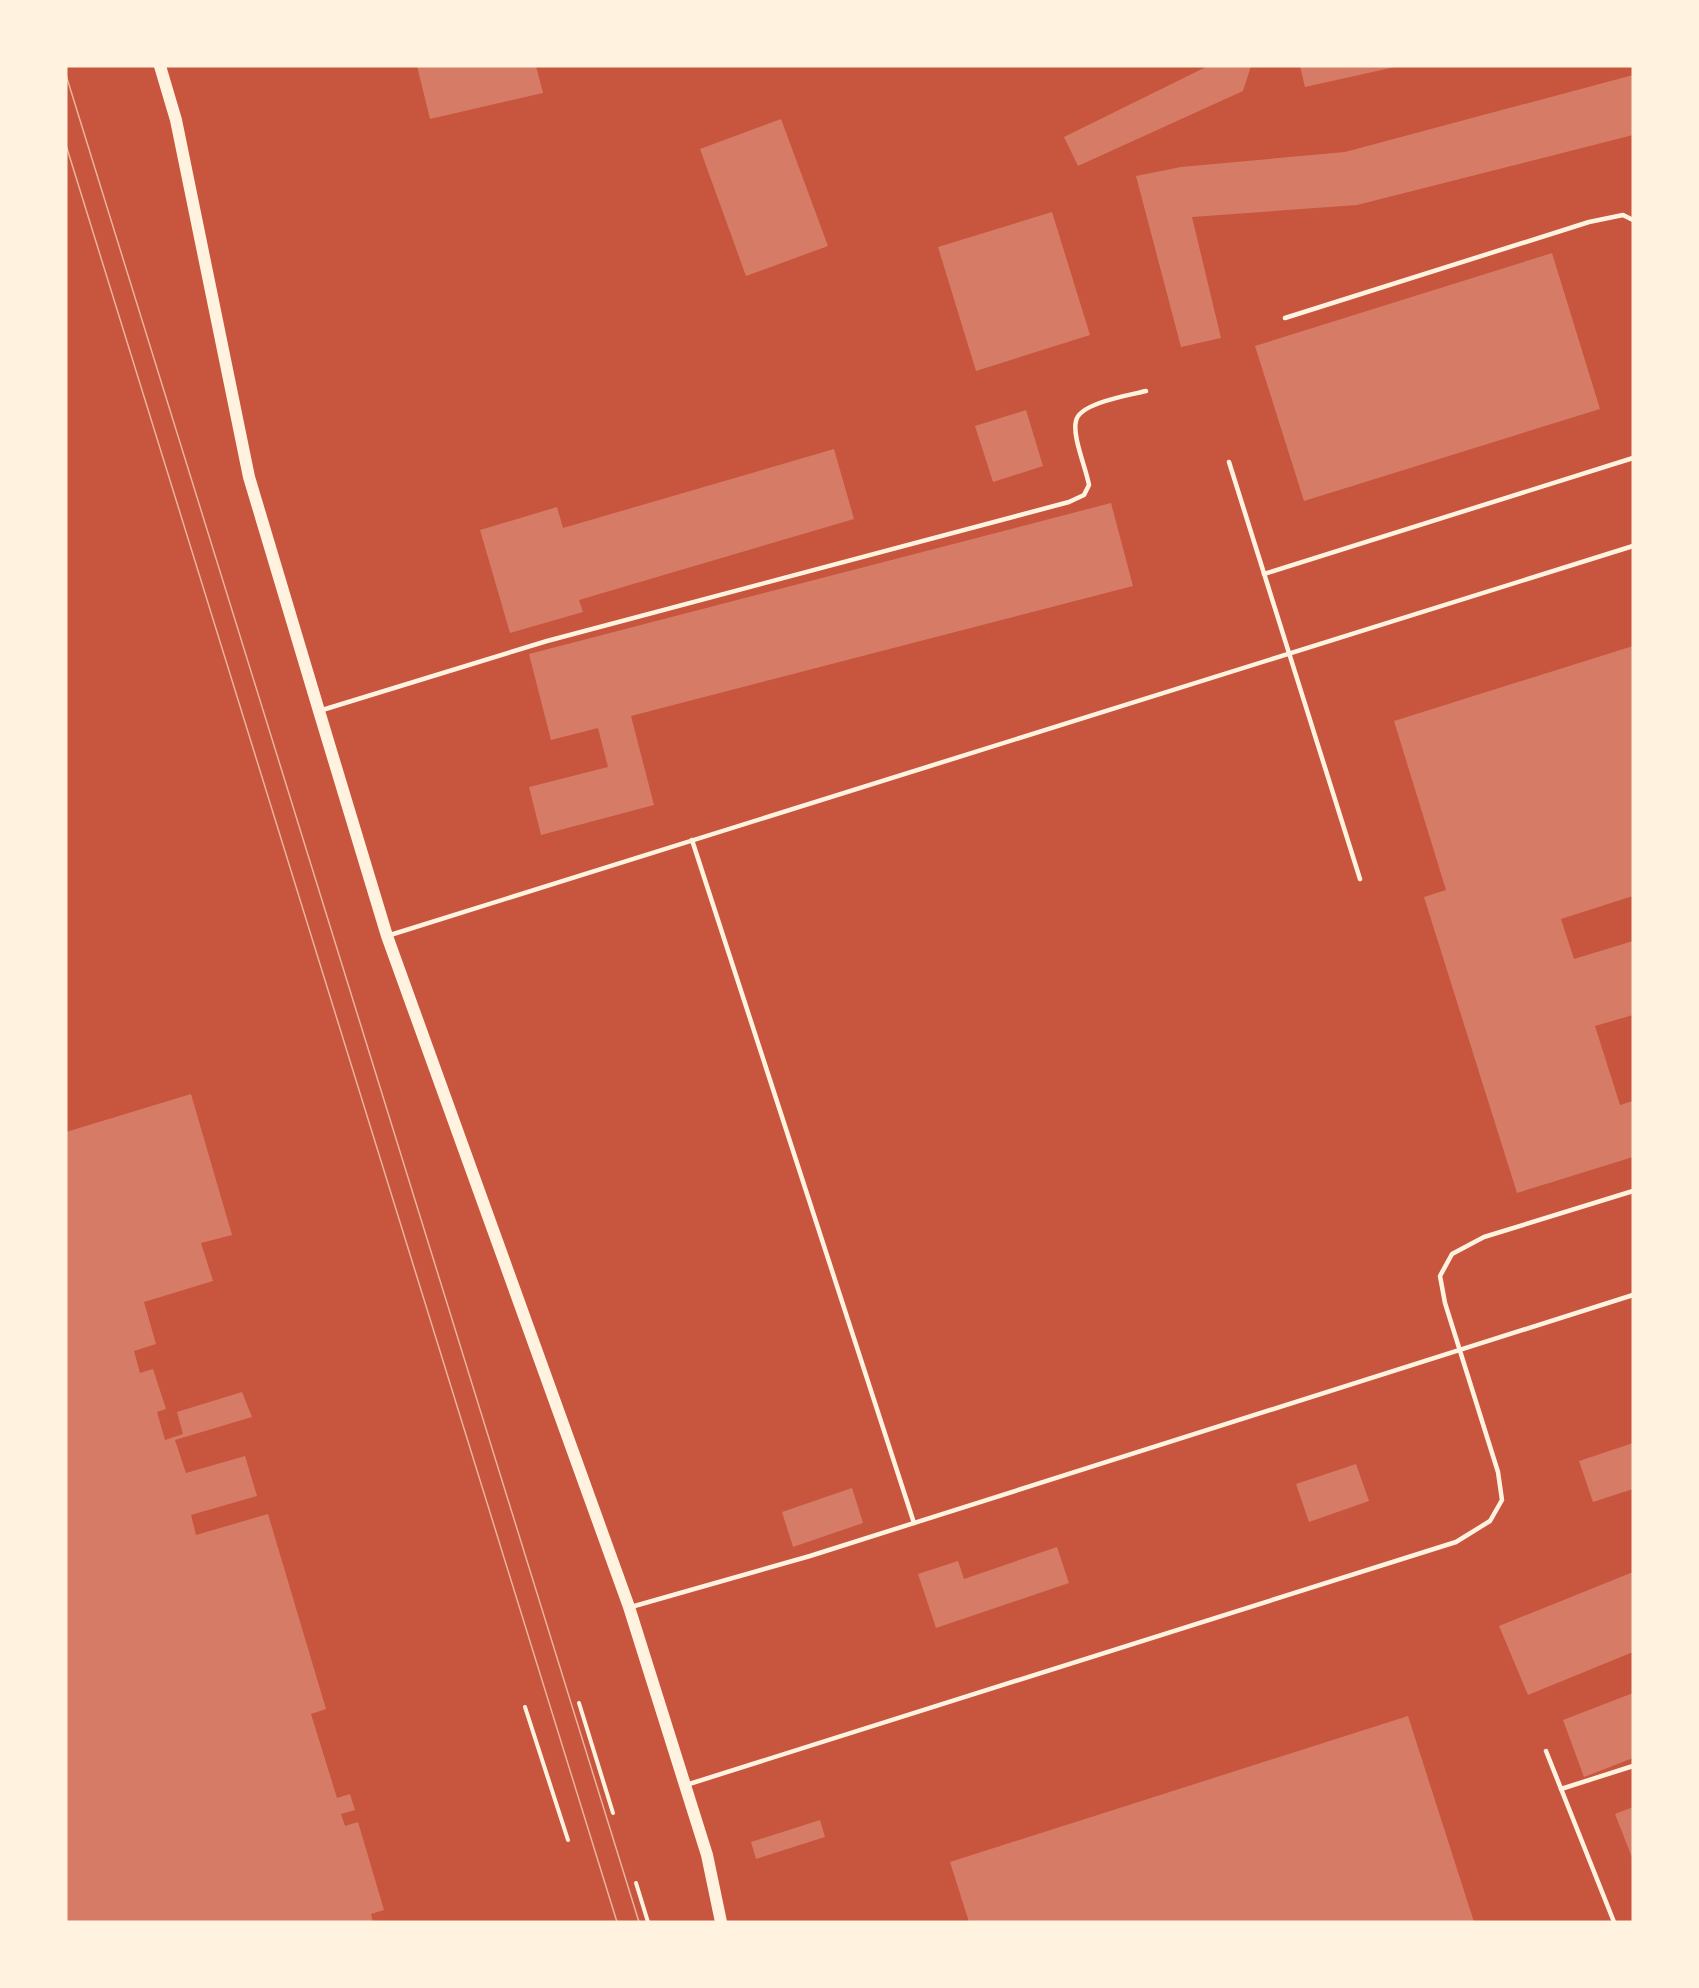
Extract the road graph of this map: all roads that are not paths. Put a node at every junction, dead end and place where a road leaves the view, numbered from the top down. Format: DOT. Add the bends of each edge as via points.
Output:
graph roads {
  1 [pos="160,66"];
  2 [pos="1633,220"];
  3 [pos="1285,318"];
  4 [pos="1146,391"];
  5 [pos="1633,458"];
  6 [pos="1229,462"];
  7 [pos="1633,546"];
  8 [pos="1264,574"];
  9 [pos="1290,653"];
  10 [pos="319,711"];
  11 [pos="692,840"];
  12 [pos="1360,879"];
  13 [pos="387,936"];
  14 [pos="1633,1191"];
  15 [pos="1633,1295"];
  16 [pos="1460,1349"];
  17 [pos="914,1523"];
  18 [pos="629,1607"];
  19 [pos="1546,1750"];
  20 [pos="1633,1766"];
  21 [pos="684,1786"];
  22 [pos="1561,1789"];
  23 [pos="721,1922"];
  24 [pos="1614,1922"];
  1 -- 10 [label="main road" via="176,120 249,477"];
  2 -- 3 [label="lane" via="1623,215 1589,222"];
  4 -- 10 [label="lane" via="1081,411 1076,430 1089,485 1084,495 1069,502 547,641"];
  5 -- 8 [label="lane"];
  6 -- 8 [label="lane"];
  7 -- 9 [label="lane"];
  8 -- 9 [label="lane"];
  9 -- 11 [label="lane"];
  9 -- 12 [label="lane"];
  10 -- 13 [label="main road"];
  11 -- 13 [label="lane"];
  11 -- 17 [label="lane"];
  13 -- 18 [label="main road"];
  14 -- 16 [label="lane" via="1485,1237 1452,1254 1440,1276"];
  15 -- 16 [label="lane"];
  16 -- 17 [label="lane"];
  16 -- 21 [label="lane" via="1498,1472 1502,1500 1490,1521 1456,1542"];
  17 -- 18 [label="lane"];
  18 -- 21 [label="main road"];
  19 -- 22 [label="lane"];
  20 -- 22 [label="lane"];
  21 -- 23 [label="main road" via="707,1855"];
  22 -- 24 [label="lane"];
}
